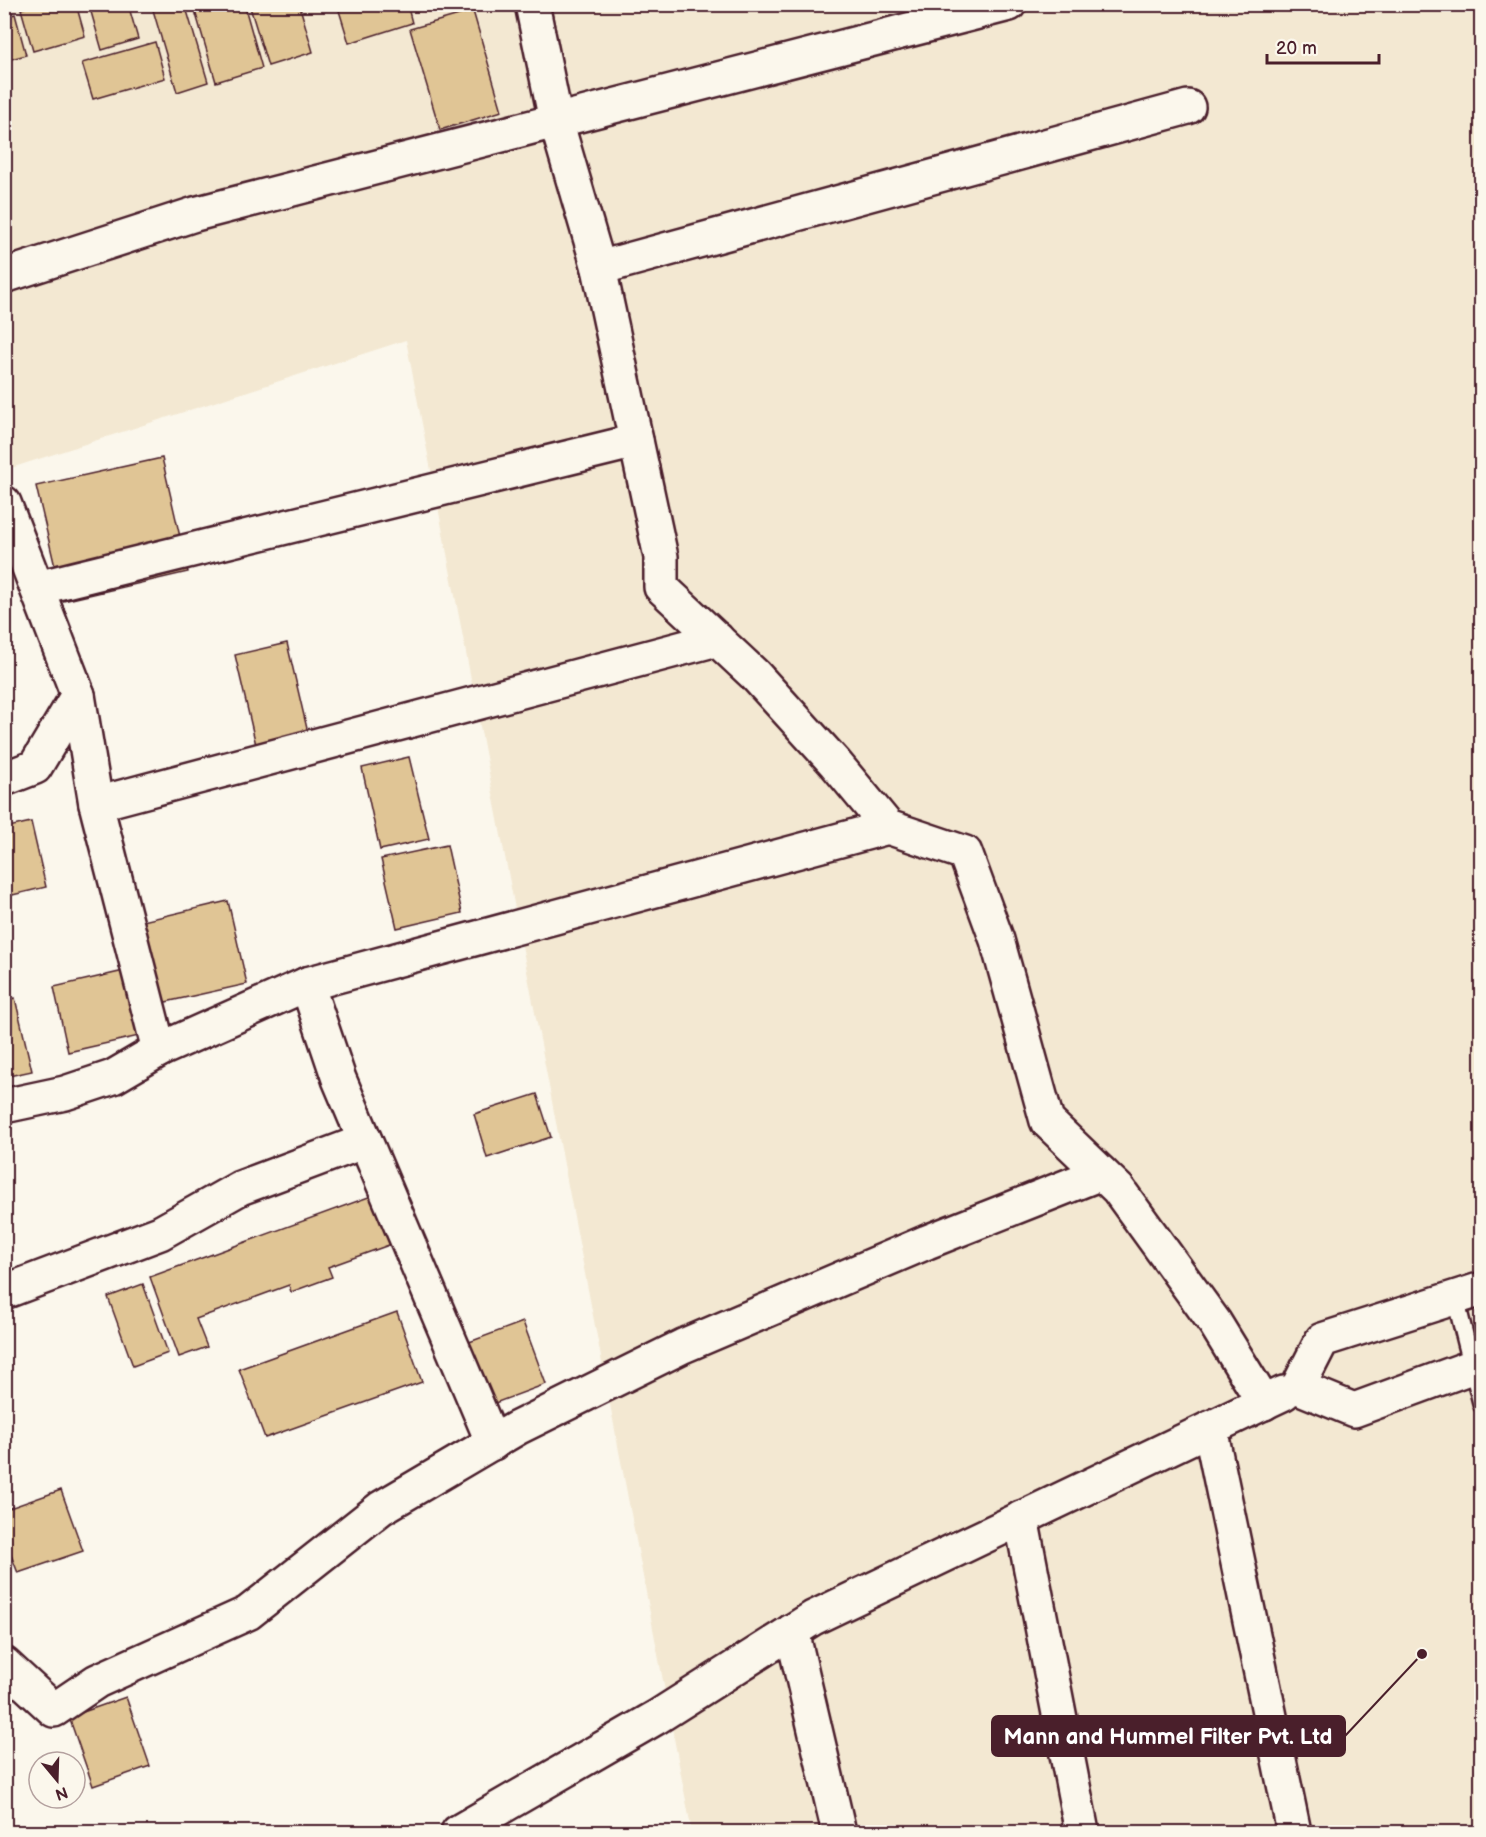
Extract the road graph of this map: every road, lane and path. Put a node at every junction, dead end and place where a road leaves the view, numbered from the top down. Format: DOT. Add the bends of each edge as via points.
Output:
graph roads {
  1 [pos="532,4"];
  2 [pos="1009,4"];
  3 [pos="1188,107"];
  4 [pos="556,121"];
  5 [pos="599,267"];
  6 [pos="4,276"];
  7 [pos="636,441"];
  8 [pos="4,503"];
  9 [pos="37,588"];
  10 [pos="717,639"];
  11 [pos="78,695"];
  12 [pos="4,778"];
  13 [pos="96,804"];
  14 [pos="888,827"];
  15 [pos="307,984"];
  16 [pos="159,1050"];
  17 [pos="4,1106"];
  18 [pos="365,1141"];
  19 [pos="1101,1173"];
  20 [pos="4,1292"];
  21 [pos="1468,1293"];
  22 [pos="1477,1364"];
  23 [pos="1298,1387"];
  24 [pos="1264,1403"];
  25 [pos="1482,1405"];
  26 [pos="1210,1428"];
  27 [pos="493,1443"];
  28 [pos="1021,1518"];
  29 [pos="792,1631"];
  30 [pos="4,1664"];
  31 [pos="458,1833"];
  32 [pos="838,1833"];
  33 [pos="1082,1833"];
  34 [pos="1294,1833"];
  1 -- 4 [label="street"];
  2 -- 4 [label="street"];
  3 -- 5 [label="street"];
  4 -- 5 [label="street"];
  4 -- 6 [label="street" via="195,214"];
  5 -- 7 [label="street"];
  7 -- 9 [label="street"];
  7 -- 10 [label="street" via="661,557 661,587"];
  8 -- 9 [label="street"];
  9 -- 11 [label="street"];
  10 -- 13 [label="street"];
  10 -- 14 [label="street" via="755,675"];
  11 -- 12 [label="street" via="35,768"];
  11 -- 13 [label="street"];
  13 -- 16 [label="street"];
  14 -- 15 [label="street"];
  14 -- 19 [label="street" via="965,853 997,940 1047,1121"];
  15 -- 16 [label="street"];
  15 -- 18 [label="street"];
  16 -- 17 [label="street" via="113,1077 65,1093"];
  18 -- 20 [label="street" via="240,1188 160,1233"];
  18 -- 27 [label="street"];
  19 -- 24 [label="street" via="1118,1189 1215,1323"];
  19 -- 27 [label="street" via="683,1346"];
  21 -- 22 [label="lane"];
  21 -- 23 [label="street" via="1322,1340"];
  22 -- 23 [label="street" via="1354,1410"];
  22 -- 25 [label="lane"];
  23 -- 24 [label="street"];
  24 -- 26 [label="street"];
  26 -- 28 [label="street"];
  26 -- 34 [label="street"];
  27 -- 30 [label="street" via="381,1508 248,1613 97,1681 54,1710"];
  28 -- 29 [label="street"];
  28 -- 33 [label="street"];
  29 -- 31 [label="street" via="657,1717"];
  29 -- 32 [label="street"];
}
